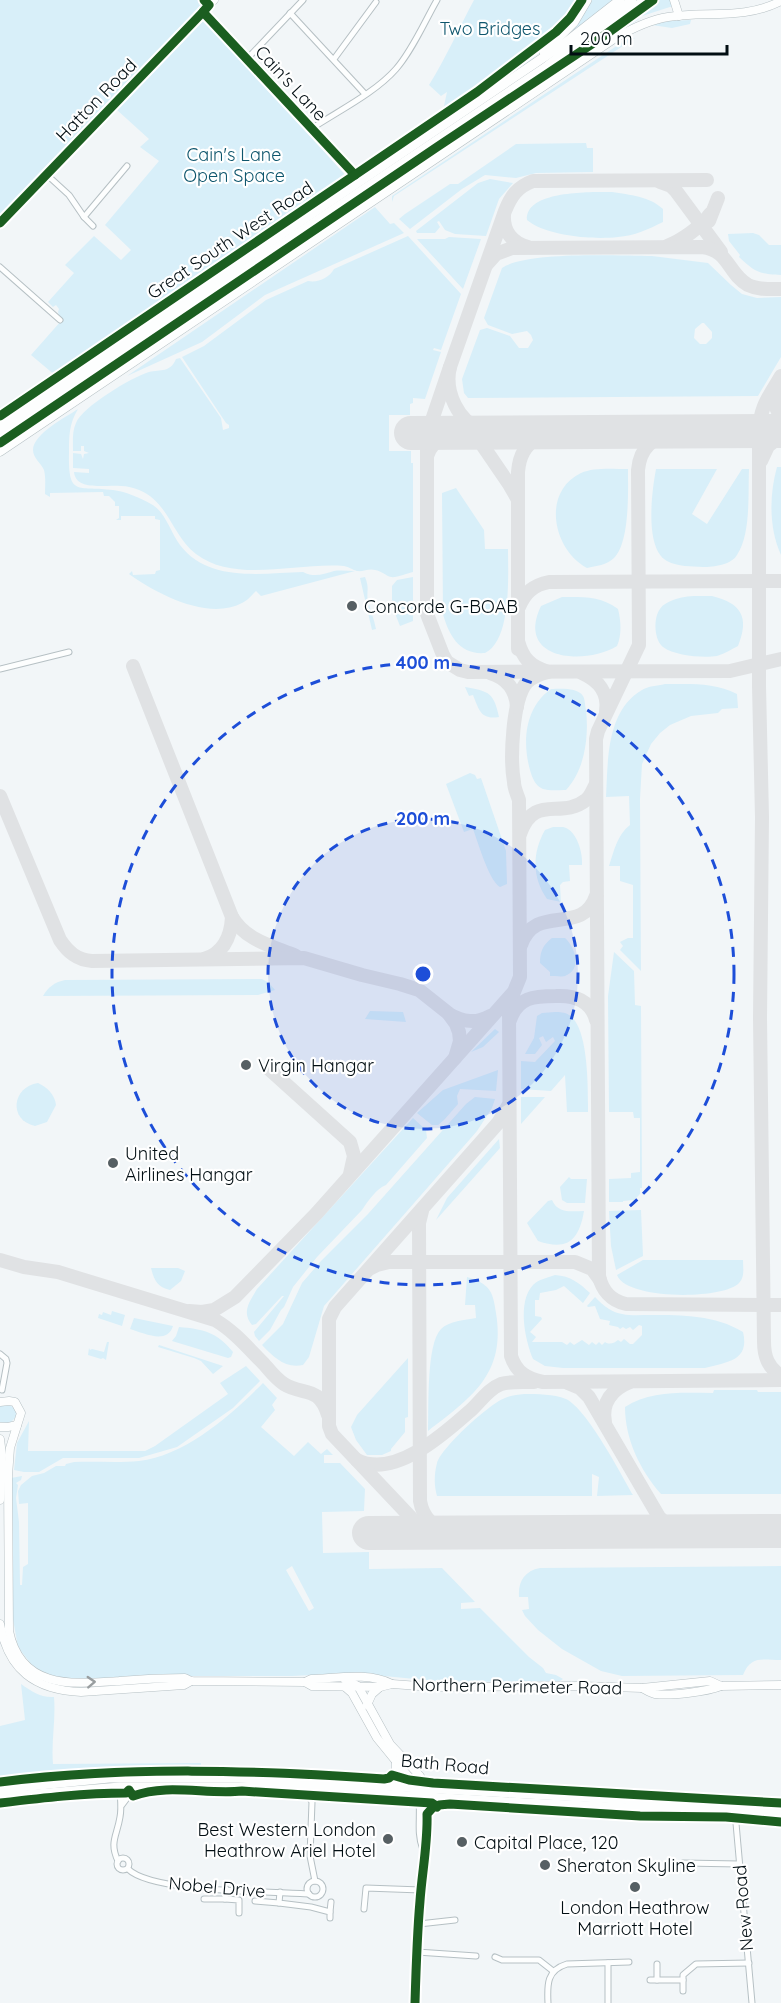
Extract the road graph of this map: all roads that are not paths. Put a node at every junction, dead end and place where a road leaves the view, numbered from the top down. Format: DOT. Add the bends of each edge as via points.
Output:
graph roads {
  1 [pos="214,0"];
  2 [pos="303,0"];
  3 [pos="437,0"];
  4 [pos="588,0"];
  5 [pos="620,0"];
  6 [pos="632,0"];
  7 [pos="645,0"];
  8 [pos="674,0"];
  9 [pos="781,1"];
  10 [pos="376,2"];
  11 [pos="203,12"];
  12 [pos="290,14"];
  13 [pos="679,16"];
  14 [pos="334,59"];
  15 [pos="246,60"];
  16 [pos="546,68"];
  17 [pos="365,94"];
  18 [pos="482,99"];
  19 [pos="311,129"];
  20 [pos="127,166"];
  21 [pos="352,172"];
  22 [pos="46,174"];
  23 [pos="84,218"];
  24 [pos="0,223"];
  25 [pos="93,226"];
  26 [pos="0,267"];
  27 [pos="60,320"];
  28 [pos="0,424"];
  29 [pos="0,433"];
  30 [pos="0,452"];
  31 [pos="69,652"];
  32 [pos="0,669"];
  33 [pos="0,1354"];
  34 [pos="2,1390"];
  35 [pos="0,1402"];
  36 [pos="17,1425"];
  37 [pos="0,1426"];
  38 [pos="0,1439"];
  39 [pos="0,1500"];
  40 [pos="0,1624"];
  41 [pos="364,1677"];
  42 [pos="191,1681"];
  43 [pos="344,1682"];
  44 [pos="392,1684"];
  45 [pos="358,1686"];
  46 [pos="781,1686"];
  47 [pos="380,1687"];
  48 [pos="357,1702"];
  49 [pos="367,1705"];
  50 [pos="396,1761"];
  51 [pos="386,1785"];
  52 [pos="120,1786"];
  53 [pos="146,1786"];
  54 [pos="304,1788"];
  55 [pos="0,1789"];
  56 [pos="326,1790"];
  57 [pos="423,1792"];
  58 [pos="0,1797"];
  59 [pos="444,1797"];
  60 [pos="312,1802"];
  61 [pos="122,1805"];
  62 [pos="781,1808"];
  63 [pos="735,1812"];
  64 [pos="427,1814"];
  65 [pos="781,1815"];
  66 [pos="424,1848"];
  67 [pos="683,1863"];
  68 [pos="739,1864"];
  69 [pos="315,1881"];
  70 [pos="226,1889"];
  71 [pos="421,1890"];
  72 [pos="280,1892"];
  73 [pos="309,1894"];
  74 [pos="204,1899"];
  75 [pos="225,1899"];
  76 [pos="255,1901"];
  77 [pos="331,1902"];
  78 [pos="279,1903"];
  79 [pos="364,1909"];
  80 [pos="239,1913"];
  81 [pos="455,1920"];
  82 [pos="418,1924"];
  83 [pos="417,1952"];
  84 [pos="476,1956"];
  85 [pos="495,1957"];
  86 [pos="629,1962"];
  87 [pos="608,1963"];
  88 [pos="749,1963"];
  89 [pos="657,1964"];
  90 [pos="553,1971"];
  91 [pos="683,1980"];
  92 [pos="683,1992"];
  93 [pos="415,2003"];
  94 [pos="548,2003"];
  95 [pos="608,2003"];
  96 [pos="752,2003"];
  1 -- 11 [label="street, Hatton Road"];
  2 -- 12 [label="street"];
  3 -- 17 [label="street" via="397,69"];
  4 -- 18 [label="highway" via="574,22 551,45"];
  5 -- 18 [label="highway"];
  6 -- 16 [label="highway, Great South West Road"];
  7 -- 16 [label="highway"];
  8 -- 13 [label="street"];
  9 -- 13 [label="street" via="746,13"];
  10 -- 14 [label="street"];
  11 -- 15 [label="street, Cain's Lane"];
  11 -- 22 [label="street, Hatton Road"];
  12 -- 14 [label="street"];
  12 -- 15 [label="street"];
  13 -- 30 [label="street" via="646,22 616,37"];
  14 -- 17 [label="street"];
  15 -- 19 [label="street, Cain's Lane"];
  16 -- 29 [label="highway, Great South West Road"];
  17 -- 19 [label="street"];
  18 -- 28 [label="highway, Great South West Road"];
  19 -- 21 [label="street, Cain's Lane"];
  20 -- 23 [label="street"];
  22 -- 23 [label="street" via="69,195"];
  22 -- 24 [label="street, Hatton Road"];
  23 -- 25 [label="street"];
  26 -- 27 [label="street"];
  31 -- 32 [label="street"];
  33 -- 34 [label="street" via="7,1360"];
  35 -- 36 [label="street" via="17,1405 21,1413"];
  36 -- 37 [label="street"];
  36 -- 42 [label="street, Northern Perimeter Road, one-way" via="9,1458 7,1503 9,1623 18,1655 36,1673 61,1682 184,1678"];
  38 -- 39 [label="street"];
  40 -- 42 [label="street, Northern Perimeter Road" via="15,1663 45,1686 81,1692 184,1685"];
  41 -- 43 [label="street, Northern Perimeter Road"];
  41 -- 44 [label="street, Northern Perimeter Road" via="382,1678"];
  41 -- 45 [label="street"];
  42 -- 43 [label="street, Northern Perimeter Road"];
  43 -- 45 [label="street"];
  43 -- 48 [label="street"];
  44 -- 46 [label="street, Northern Perimeter Road" via="642,1688 653,1694 710,1691 720,1686"];
  44 -- 47 [label="street, Northern Perimeter Road"];
  45 -- 47 [label="street, Northern Perimeter Road"];
  45 -- 48 [label="street"];
  45 -- 49 [label="street"];
  47 -- 49 [label="street"];
  48 -- 50 [label="street" via="377,1738"];
  49 -- 57 [label="street" via="390,1744 420,1776"];
  50 -- 51 [label="street" via="396,1776"];
  50 -- 57 [label="street"];
  51 -- 52 [label="highway, Bath Road" via="239,1778"];
  51 -- 57 [label="highway, Bath Road"];
  52 -- 53 [label="highway, Bath Road"];
  52 -- 55 [label="highway, Bath Road"];
  52 -- 58 [label="highway, Bath Road"];
  52 -- 61 [label="street"];
  53 -- 54 [label="highway, Bath Road"];
  53 -- 61 [label="street" via="131,1793"];
  54 -- 56 [label="highway, Bath Road"];
  54 -- 60 [label="street"];
  56 -- 57 [label="highway, Bath Road"];
  56 -- 60 [label="street"];
  57 -- 59 [label="highway, Bath Road"];
  57 -- 62 [label="highway, Bath Road"];
  57 -- 64 [label="main road"];
  57 -- 66 [label="main road"];
  59 -- 63 [label="highway, Bath Road"];
  59 -- 64 [label="main road"];
  60 -- 69 [label="street" via="309,1856"];
  61 -- 70 [label="street, Nobel Drive" via="113,1847 118,1861 126,1859 130,1863 128,1869 162,1883"];
  63 -- 65 [label="highway, Bath Road"];
  63 -- 68 [label="street, New Road"];
  64 -- 66 [label="main road" via="428,1838"];
  66 -- 71 [label="main road"];
  67 -- 68 [label="street"];
  68 -- 88 [label="street, New Road"];
  69 -- 73 [label="street" via="308,1884"];
  69 -- 73 [label="street" via="321,1884 322,1892 316,1896"];
  70 -- 72 [label="street, Nobel Drive"];
  70 -- 75 [label="street"];
  71 -- 79 [label="street" via="366,1888"];
  71 -- 82 [label="main road"];
  72 -- 73 [label="street, Nobel Drive"];
  72 -- 78 [label="street"];
  74 -- 75 [label="street"];
  75 -- 80 [label="street" via="239,1900"];
  76 -- 78 [label="street"];
  77 -- 78 [label="street" via="330,1915 310,1907"];
  81 -- 82 [label="street"];
  82 -- 83 [label="main road"];
  83 -- 84 [label="street"];
  83 -- 93 [label="main road"];
  85 -- 90 [label="street" via="540,1960"];
  86 -- 87 [label="street"];
  87 -- 90 [label="street" via="567,1964"];
  87 -- 95 [label="street"];
  88 -- 91 [label="street" via="696,1964 683,1975"];
  88 -- 96 [label="street, New Road"];
  89 -- 91 [label="street" via="653,1980"];
  90 -- 94 [label="street" via="548,1983"];
  91 -- 92 [label="street"];
}
